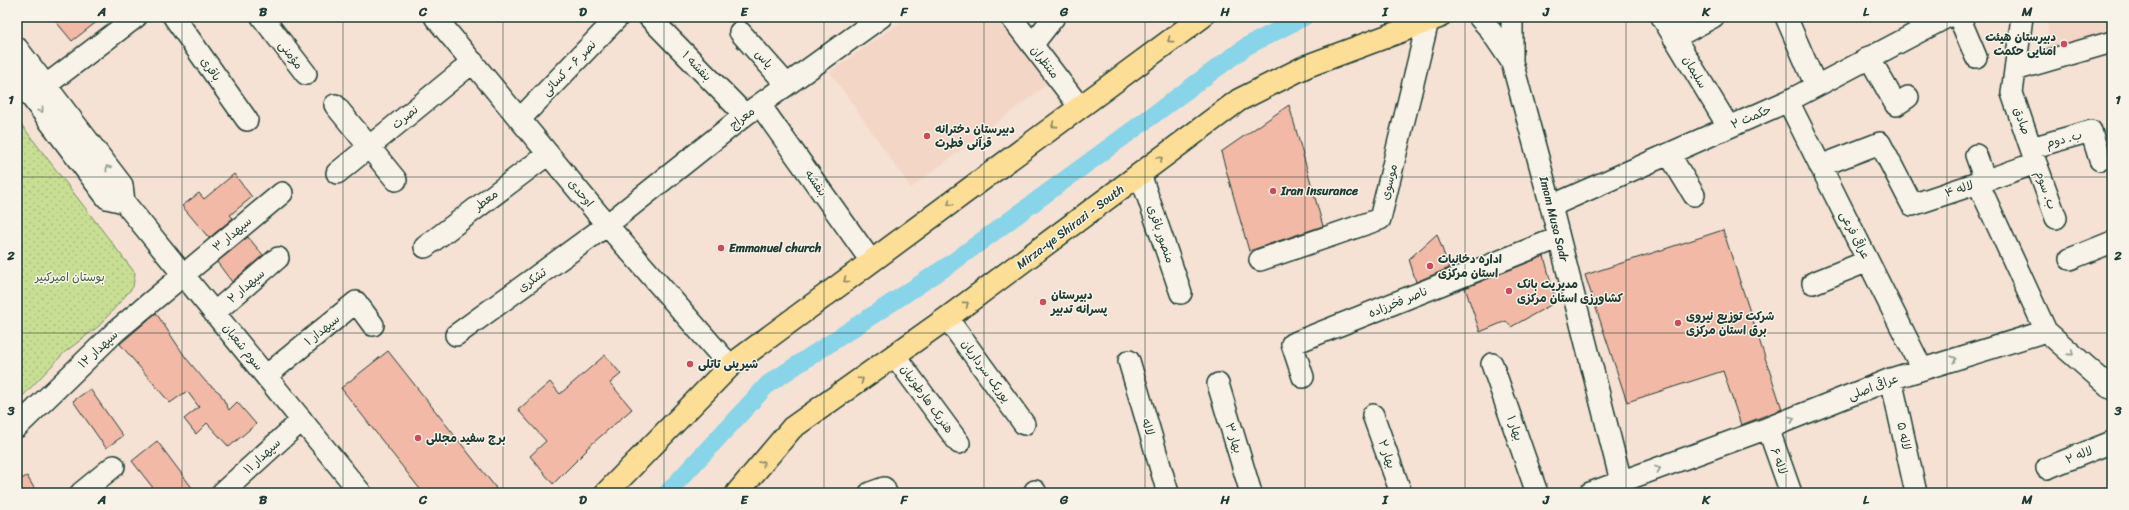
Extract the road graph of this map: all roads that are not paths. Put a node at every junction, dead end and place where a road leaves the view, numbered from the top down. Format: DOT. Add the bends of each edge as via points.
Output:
graph roads {
  1 [pos="136,17"];
  2 [pos="174,17"];
  3 [pos="262,17"];
  4 [pos="435,17"];
  5 [pos="618,17"];
  6 [pos="649,17"];
  7 [pos="881,17"];
  8 [pos="1010,17"];
  9 [pos="1054,17"];
  10 [pos="1202,17"];
  11 [pos="1479,17"];
  12 [pos="1512,17"];
  13 [pos="1662,17"];
  14 [pos="1712,17"];
  15 [pos="1786,17"];
  16 [pos="1946,17"];
  17 [pos="1959,17"];
  18 [pos="2022,17"];
  19 [pos="1434,19"];
  20 [pos="740,32"];
  21 [pos="1674,38"];
  22 [pos="2112,42"];
  23 [pos="1032,44"];
  24 [pos="17,48"];
  25 [pos="1869,57"];
  26 [pos="1976,57"];
  27 [pos="473,62"];
  28 [pos="1512,62"];
  29 [pos="2015,70"];
  30 [pos="306,74"];
  31 [pos="17,78"];
  32 [pos="787,85"];
  33 [pos="45,86"];
  34 [pos="1816,86"];
  35 [pos="1908,97"];
  36 [pos="1788,101"];
  37 [pos="335,105"];
  38 [pos="1079,106"];
  39 [pos="752,110"];
  40 [pos="520,119"];
  41 [pos="247,120"];
  42 [pos="1728,126"];
  43 [pos="369,147"];
  44 [pos="548,154"];
  45 [pos="1669,154"];
  46 [pos="1976,155"];
  47 [pos="2034,155"];
  48 [pos="2100,160"];
  49 [pos="1820,166"];
  50 [pos="337,173"];
  51 [pos="1140,174"];
  52 [pos="396,180"];
  53 [pos="1982,181"];
  54 [pos="282,193"];
  55 [pos="1694,195"];
  56 [pos="124,202"];
  57 [pos="1551,206"];
  58 [pos="2056,218"];
  59 [pos="607,225"];
  60 [pos="1558,238"];
  61 [pos="2112,242"];
  62 [pos="425,247"];
  63 [pos="278,258"];
  64 [pos="2070,259"];
  65 [pos="1260,260"];
  66 [pos="871,261"];
  67 [pos="1868,261"];
  68 [pos="183,275"];
  69 [pos="1813,283"];
  70 [pos="1181,293"];
  71 [pos="214,313"];
  72 [pos="947,318"];
  73 [pos="374,325"];
  74 [pos="2046,331"];
  75 [pos="456,335"];
  76 [pos="895,356"];
  77 [pos="1128,361"];
  78 [pos="1492,364"];
  79 [pos="730,366"];
  80 [pos="1922,369"];
  81 [pos="266,376"];
  82 [pos="1303,377"];
  83 [pos="1891,379"];
  84 [pos="1218,384"];
  85 [pos="2111,387"];
  86 [pos="1373,415"];
  87 [pos="302,420"];
  88 [pos="1024,424"];
  89 [pos="17,427"];
  90 [pos="1768,428"];
  91 [pos="2112,442"];
  92 [pos="959,443"];
  93 [pos="114,466"];
  94 [pos="2047,468"];
  95 [pos="1622,488"];
  96 [pos="81,493"];
  97 [pos="222,493"];
  98 [pos="361,493"];
  99 [pos="606,493"];
  100 [pos="737,493"];
  101 [pos="1168,493"];
  102 [pos="1251,493"];
  103 [pos="1401,493"];
  104 [pos="1537,493"];
  105 [pos="1590,493"];
  106 [pos="1791,493"];
  107 [pos="1916,493"];
  1 -- 33 [label="street"];
  2 -- 41 [label="street, باقری"];
  3 -- 30 [label="street, مؤمنی"];
  4 -- 27 [label="street, اوحدی"];
  5 -- 40 [label="street, نصر ۶ - کسائی"];
  6 -- 39 [label="street, بنفشه ۱"];
  7 -- 32 [label="street, معراج"];
  8 -- 23 [label="street, منتظران"];
  9 -- 23 [label="street"];
  10 -- 38 [label="main road, one-way"];
  11 -- 28 [label="street, Imam Musa Sadr"];
  12 -- 28 [label="street, Imam Musa Sadr"];
  13 -- 21 [label="street, سلیمان"];
  14 -- 21 [label="street"];
  15 -- 34 [label="street"];
  16 -- 25 [label="street, حکمت ۲"];
  17 -- 26 [label="street"];
  18 -- 29 [label="street, صادق"];
  51 -- 19 [label="main road, Mirza-ye Shirazi - South, one-way" via="1239,100 1307,66"];
  19 -- 65 [label="street, موسوی" via="1380,219"];
  20 -- 32 [label="street, یاس"];
  21 -- 42 [label="street, سلیمان"];
  22 -- 29 [label="street"];
  23 -- 38 [label="street, منتظران"];
  24 -- 33 [label="street, سوم شعبان"];
  25 -- 34 [label="street, حکمت ۲"];
  25 -- 35 [label="street" via="1896,105"];
  27 -- 40 [label="street, اوحدی"];
  27 -- 43 [label="street, نصرت"];
  28 -- 57 [label="street, Imam Musa Sadr"];
  29 -- 47 [label="street, صادق" via="2012,92"];
  31 -- 56 [label="street, one-way" via="107,198"];
  32 -- 39 [label="street, معراج"];
  56 -- 33 [label="street, سوم شعبان, one-way" via="122,185"];
  34 -- 36 [label="street, حکمت ۲"];
  36 -- 42 [label="street, حکمت ۲"];
  36 -- 49 [label="street, عراقی فرعی"];
  37 -- 43 [label="street"];
  38 -- 66 [label="main road, one-way"];
  39 -- 59 [label="street, معراج"];
  39 -- 66 [label="street, بنفشه"];
  40 -- 44 [label="street, اوحدی"];
  42 -- 45 [label="street, حکمت ۲"];
  43 -- 50 [label="street, نصرت"];
  43 -- 52 [label="street"];
  44 -- 59 [label="street, اوحدی"];
  44 -- 62 [label="street, معطر"];
  45 -- 55 [label="street"];
  45 -- 57 [label="street, حکمت ۲"];
  46 -- 53 [label="street"];
  47 -- 48 [label="street, ب. دوم" via="2091,131"];
  47 -- 53 [label="street"];
  47 -- 58 [label="street, ب. سوم"];
  49 -- 53 [label="street, لاله ۴" via="1880,143 1912,205"];
  49 -- 67 [label="street, عراقی فرعی"];
  51 -- 70 [label="street, منصور باقری"];
  72 -- 51 [label="main road, Mirza-ye Shirazi - South, one-way"];
  53 -- 74 [label="street, لاله ۴"];
  54 -- 68 [label="street, سپهدار ۳"];
  56 -- 68 [label="street, سوم شعبان"];
  57 -- 60 [label="street, Imam Musa Sadr"];
  59 -- 75 [label="street, تشکری"];
  59 -- 79 [label="street, اوحدی"];
  60 -- 82 [label="street, ناصر فخرزاده" via="1292,344"];
  60 -- 95 [label="street, Imam Musa Sadr"];
  61 -- 64 [label="street"];
  63 -- 71 [label="street, سپهدار ۲"];
  66 -- 79 [label="main road, one-way"];
  67 -- 69 [label="street"];
  67 -- 80 [label="street, عراقی فرعی"];
  68 -- 71 [label="street, سوم شعبان"];
  68 -- 89 [label="street, سپهدار ۱۲" via="116,331"];
  71 -- 81 [label="street, سوم شعبان"];
  72 -- 76 [label="main road, Mirza-ye Shirazi - South"];
  72 -- 88 [label="street, یوریک سرداریان"];
  73 -- 81 [label="street, سپهدار ۱" via="356,302"];
  80 -- 74 [label="street, عراقی اصلی, one-way"];
  74 -- 85 [label="street, one-way"];
  76 -- 92 [label="street, هنریک هارطونیان"];
  100 -- 76 [label="main road, Mirza-ye Shirazi - South, one-way" via="792,428"];
  77 -- 101 [label="street, لاله"];
  78 -- 104 [label="street, بهار ۱"];
  79 -- 99 [label="main road"];
  80 -- 83 [label="street, عراقی اصلی"];
  81 -- 87 [label="street, سوم شعبان"];
  90 -- 83 [label="street, عراقی اصلی, one-way"];
  83 -- 107 [label="street, لاله ۵"];
  84 -- 102 [label="street, بهار ۳"];
  86 -- 103 [label="street, بهار ۲"];
  87 -- 97 [label="street, سپهدار ۱۱"];
  87 -- 98 [label="street, سوم شعبان"];
  95 -- 90 [label="street, عراقی اصلی, one-way"];
  90 -- 106 [label="street, لاله ۶"];
  91 -- 94 [label="street, لاله ۲"];
  93 -- 96 [label="street"];
  95 -- 105 [label="street, عراقی اصلی"];
}
